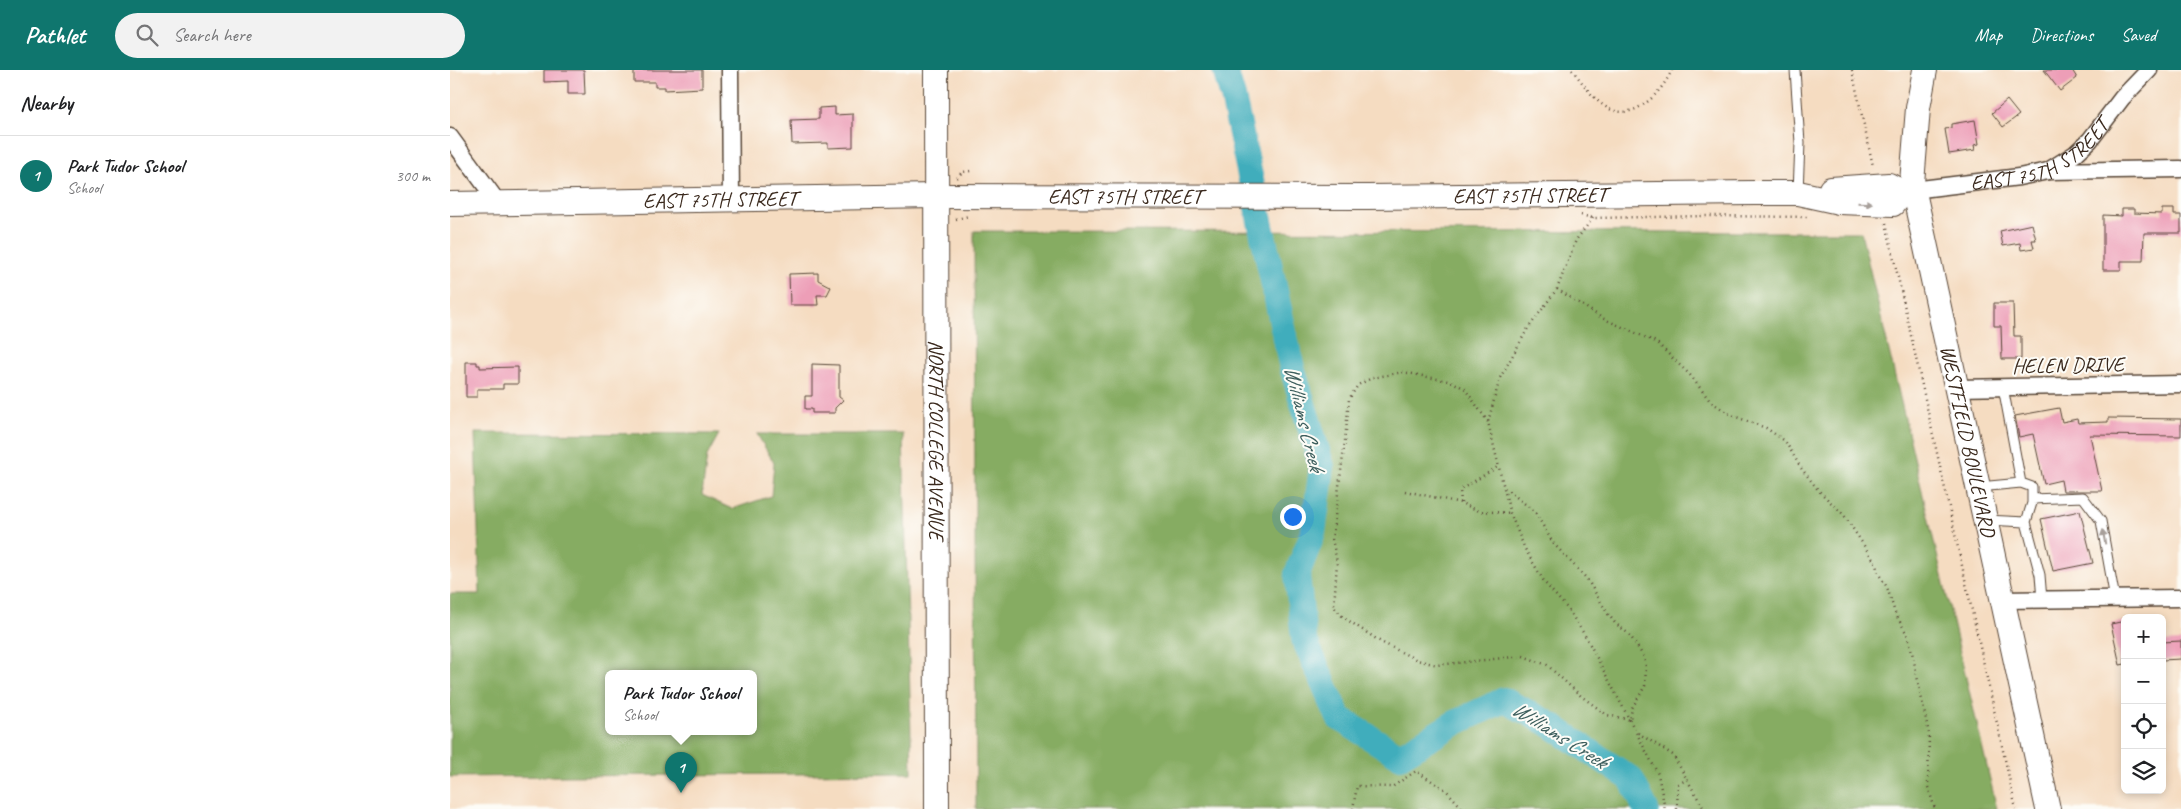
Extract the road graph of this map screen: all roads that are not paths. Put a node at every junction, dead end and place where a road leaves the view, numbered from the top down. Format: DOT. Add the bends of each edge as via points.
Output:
graph roads {
  1 [pos="730,70"];
  2 [pos="936,70"];
  3 [pos="1788,70"];
  4 [pos="1925,70"];
  5 [pos="2149,70"];
  6 [pos="1795,74"];
  7 [pos="450,137"];
  8 [pos="2181,169"];
  9 [pos="2048,171"];
  10 [pos="1908,191"];
  11 [pos="1799,193"];
  12 [pos="936,196"];
  13 [pos="731,200"];
  14 [pos="450,204"];
  15 [pos="499,204"];
  16 [pos="2181,384"];
  17 [pos="2003,387"];
  18 [pos="1956,388"];
  19 [pos="2021,483"];
  20 [pos="1978,487"];
  21 [pos="2032,499"];
  22 [pos="1985,520"];
  23 [pos="2026,522"];
  24 [pos="2181,598"];
  25 [pos="2115,599"];
  26 [pos="2002,600"];
  27 [pos="2042,600"];
  28 [pos="937,809"];
  29 [pos="2048,809"];
  1 -- 13 [label="street"];
  2 -- 12 [label="street, NORTH COLLEGE AVENUE"];
  3 -- 6 [label="lane"];
  4 -- 10 [label="street, WESTFIELD BOULEVARD"];
  5 -- 9 [label="street, EAST 75TH STREET" via="2122,98 2090,140"];
  6 -- 11 [label="lane" via="1800,142"];
  7 -- 15 [label="street"];
  8 -- 9 [label="street"];
  9 -- 10 [label="street, EAST 75TH STREET"];
  10 -- 11 [label="street, EAST 75TH STREET" via="1889,185"];
  10 -- 18 [label="street, WESTFIELD BOULEVARD"];
  11 -- 12 [label="street, EAST 75TH STREET"];
  12 -- 13 [label="street, EAST 75TH STREET"];
  12 -- 28 [label="street, NORTH COLLEGE AVENUE"];
  13 -- 15 [label="street, EAST 75TH STREET"];
  14 -- 15 [label="street, EAST 75TH STREET"];
  16 -- 17 [label="street, HELEN DRIVE"];
  17 -- 18 [label="street, HELEN DRIVE"];
  17 -- 19 [label="lane"];
  18 -- 20 [label="street, WESTFIELD BOULEVARD"];
  19 -- 20 [label="lane"];
  19 -- 21 [label="lane" via="2032,486"];
  20 -- 22 [label="street, WESTFIELD BOULEVARD"];
  21 -- 23 [label="lane"];
  25 -- 21 [label="lane, one-way" via="2101,521 2093,509 2083,497"];
  22 -- 23 [label="lane"];
  22 -- 26 [label="street, WESTFIELD BOULEVARD"];
  23 -- 27 [label="lane" via="2040,575"];
  24 -- 25 [label="street"];
  25 -- 27 [label="street"];
  26 -- 27 [label="street"];
  26 -- 29 [label="street, WESTFIELD BOULEVARD"];
}
